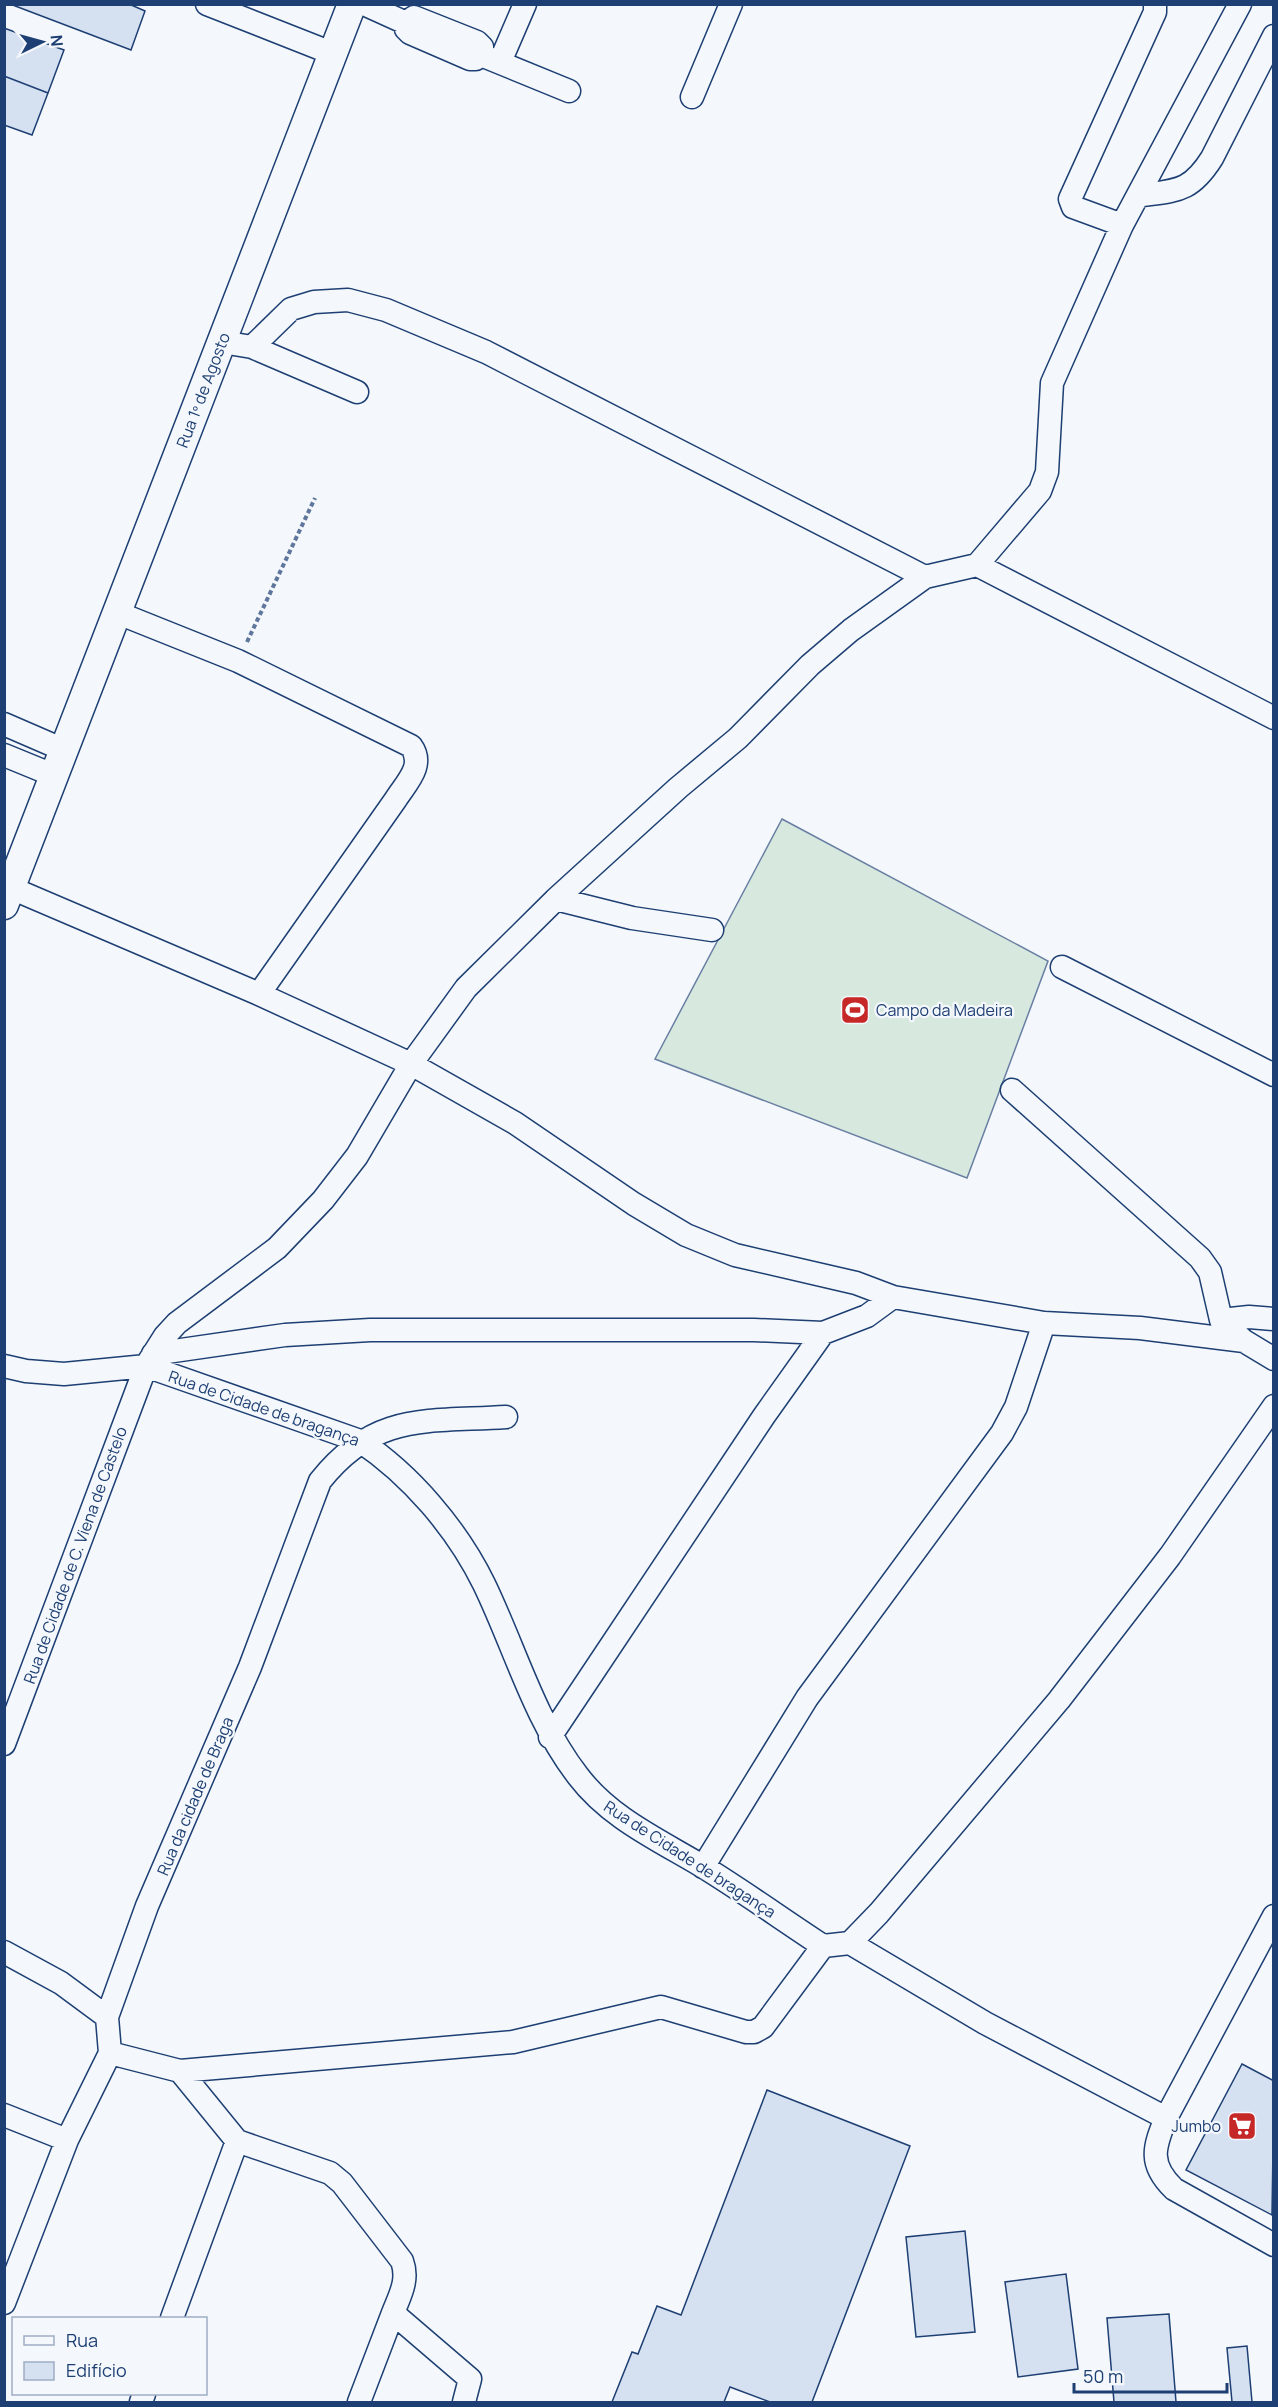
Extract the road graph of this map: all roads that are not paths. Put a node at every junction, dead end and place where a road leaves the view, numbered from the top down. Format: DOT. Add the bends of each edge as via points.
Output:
graph roads {
  1 [pos="207,4"];
  2 [pos="352,4"];
  3 [pos="525,4"];
  4 [pos="731,4"];
  5 [pos="1155,4"];
  6 [pos="1240,4"];
  7 [pos="378,7"];
  8 [pos="1274,36"];
  9 [pos="334,54"];
  10 [pos="491,58"];
  11 [pos="569,91"];
  12 [pos="692,96"];
  13 [pos="1138,196"];
  14 [pos="1122,225"];
  15 [pos="222,342"];
  16 [pos="252,347"];
  17 [pos="357,392"];
  18 [pos="978,565"];
  19 [pos="925,577"];
  20 [pos="118,613"];
  21 [pos="1274,718"];
  22 [pos="4,724"];
  23 [pos="4,755"];
  24 [pos="59,763"];
  25 [pos="8,897"];
  26 [pos="556,899"];
  27 [pos="711,930"];
  28 [pos="1062,967"];
  29 [pos="259,994"];
  30 [pos="411,1064"];
  31 [pos="1274,1075"];
  32 [pos="1012,1090"];
  33 [pos="893,1297"];
  34 [pos="1274,1319"];
  35 [pos="1221,1320"];
  36 [pos="1044,1323"];
  37 [pos="824,1333"];
  38 [pos="1244,1341"];
  39 [pos="1274,1359"];
  40 [pos="150,1360"];
  41 [pos="4,1366"];
  42 [pos="1274,1406"];
  43 [pos="506,1418"];
  44 [pos="360,1441"];
  45 [pos="550,1737"];
  46 [pos="4,1744"];
  47 [pos="704,1867"];
  48 [pos="1274,1916"];
  49 [pos="850,1943"];
  50 [pos="823,1946"];
  51 [pos="4,1952"];
  52 [pos="107,2017"];
  53 [pos="110,2053"];
  54 [pos="180,2071"];
  55 [pos="4,2115"];
  56 [pos="1166,2118"];
  57 [pos="67,2140"];
  58 [pos="237,2142"];
  59 [pos="1274,2245"];
  60 [pos="4,2303"];
  61 [pos="393,2313"];
  62 [pos="173,2317"];
  63 [pos="359,2403"];
  64 [pos="464,2403"];
  1 -- 9 [label="street"];
  2 -- 9 [label="main road, Rua 1º de Agosto"];
  3 -- 10 [label="street"];
  4 -- 12 [label="street"];
  5 -- 14 [label="street" via="1155,12 1070,199 1073,207"];
  6 -- 13 [label="street"];
  7 -- 10 [label="street" via="406,22 410,33 470,59"];
  8 -- 13 [label="street" via="1200,177 1183,189"];
  9 -- 15 [label="main road, Rua 1º de Agosto"];
  10 -- 11 [label="street"];
  13 -- 14 [label="street"];
  14 -- 18 [label="street" via="1052,383 1047,472 1040,491"];
  15 -- 16 [label="street"];
  15 -- 20 [label="main road, Rua 1º de Agosto"];
  16 -- 17 [label="street"];
  16 -- 19 [label="street" via="291,309 348,300 386,310 486,352"];
  18 -- 19 [label="street"];
  18 -- 21 [label="street"];
  19 -- 26 [label="street, Rua de Cidade de C. Viena de Castelo" via="810,665 738,738"];
  20 -- 24 [label="main road, Rua 1º de Agosto"];
  20 -- 29 [label="street" via="238,662 411,746 417,755 417,766 396,800"];
  22 -- 24 [label="street"];
  23 -- 24 [label="street"];
  24 -- 25 [label="main road, Rua 1º de Agosto"];
  25 -- 29 [label="street"];
  26 -- 27 [label="street" via="632,918"];
  26 -- 30 [label="street, Rua de Cidade de C. Viena de Castelo" via="466,988"];
  28 -- 31 [label="street"];
  29 -- 30 [label="street"];
  30 -- 33 [label="street" via="515,1123 686,1235 735,1255 856,1283"];
  30 -- 40 [label="street, Rua de Cidade de C. Viena de Castelo" via="357,1156 323,1200 277,1248 171,1328"];
  32 -- 35 [label="street" via="1200,1258 1210,1272"];
  33 -- 36 [label="street"];
  33 -- 37 [label="street" via="867,1316"];
  34 -- 35 [label="street"];
  35 -- 38 [label="street"];
  36 -- 38 [label="street" via="1140,1328"];
  36 -- 47 [label="street" via="1016,1407 1002,1433 807,1698"];
  37 -- 40 [label="street" via="370,1330 285,1335"];
  37 -- 45 [label="street" via="764,1416"];
  38 -- 39 [label="street"];
  40 -- 41 [label="street, Rua de Cidade de bragança" via="64,1374"];
  40 -- 44 [label="street, Rua de Cidade de bragança"];
  40 -- 46 [label="street, Rua de Cidade de C. Viena de Castelo"];
  42 -- 49 [label="street" via="1170,1556 1059,1700"];
  43 -- 44 [label="street, Rua da cidade de Braga" via="414,1423 392,1427"];
  44 -- 45 [label="street, Rua de Cidade de bragança" via="397,1470 451,1528 483,1582"];
  44 -- 52 [label="street, Rua da cidade de Braga" via="337,1460 312,1496 250,1667 147,1906"];
  45 -- 47 [label="street, Rua de Cidade de bragança" via="579,1778 609,1810"];
  47 -- 50 [label="street, Rua de Cidade de bragança"];
  48 -- 56 [label="street"];
  49 -- 50 [label="street"];
  49 -- 56 [label="street" via="985,2023"];
  50 -- 54 [label="street" via="763,2027 754,2032 661,2007 513,2042"];
  51 -- 52 [label="street" via="62,1983"];
  52 -- 53 [label="street, Rua da cidade de Braga"];
  53 -- 54 [label="street"];
  53 -- 57 [label="street"];
  54 -- 58 [label="street"];
  55 -- 57 [label="street"];
  56 -- 59 [label="street" via="1155,2145 1164,2180"];
  57 -- 60 [label="street"];
  58 -- 61 [label="street" via="330,2173 342,2183 402,2261 405,2282"];
  58 -- 62 [label="street"];
  61 -- 63 [label="street"];
  61 -- 64 [label="street" via="470,2379"];
}
